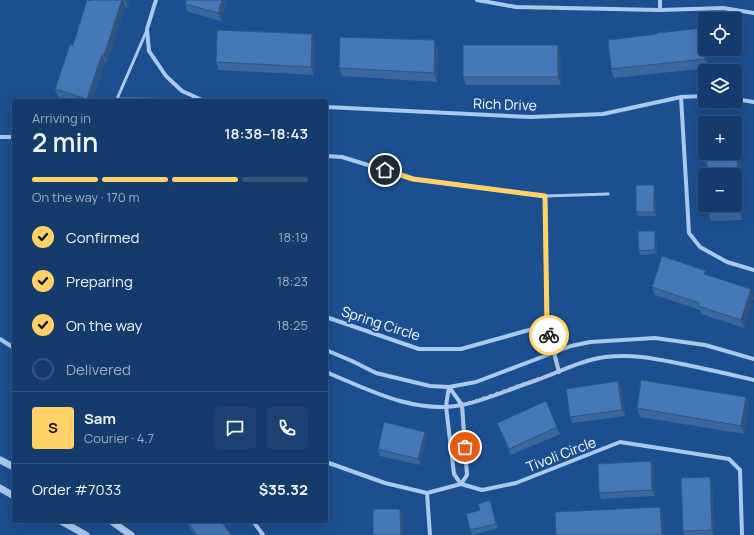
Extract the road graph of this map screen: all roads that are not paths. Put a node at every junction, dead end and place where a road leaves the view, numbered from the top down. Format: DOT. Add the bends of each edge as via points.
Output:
graph roads {
  1 [pos="156,0"];
  2 [pos="477,0"];
  3 [pos="660,0"];
  4 [pos="660,10"];
  5 [pos="754,13"];
  6 [pos="147,29"];
  7 [pos="698,96"];
  8 [pos="681,97"];
  9 [pos="117,99"];
  10 [pos="200,99"];
  11 [pos="742,100"];
  12 [pos="754,102"];
  13 [pos="328,107"];
  14 [pos="0,137"];
  15 [pos="12,137"];
  16 [pos="328,156"];
  17 [pos="608,194"];
  18 [pos="545,196"];
  19 [pos="754,270"];
  20 [pos="328,318"];
  21 [pos="547,325"];
  22 [pos="0,339"];
  23 [pos="12,347"];
  24 [pos="328,351"];
  25 [pos="554,352"];
  26 [pos="754,359"];
  27 [pos="559,372"];
  28 [pos="328,373"];
  29 [pos="754,380"];
  30 [pos="449,387"];
  31 [pos="462,405"];
  32 [pos="446,406"];
  33 [pos="0,460"];
  34 [pos="328,463"];
  35 [pos="12,466"];
  36 [pos="461,484"];
  37 [pos="0,488"];
  38 [pos="427,493"];
  39 [pos="12,495"];
  40 [pos="68,523"];
  41 [pos="114,523"];
  42 [pos="254,523"];
  43 [pos="86,535"];
  44 [pos="131,535"];
  45 [pos="263,535"];
  46 [pos="430,535"];
  47 [pos="742,535"];
  1 -- 6 [label="street"];
  2 -- 4 [label="street" via="516,7"];
  3 -- 4 [label="street"];
  4 -- 5 [label="street" via="723,8"];
  6 -- 9 [label="lane"];
  6 -- 10 [label="street" via="149,51 166,76 182,91"];
  7 -- 8 [label="street, Rich Drive"];
  8 -- 13 [label="street, Rich Drive" via="603,114 531,117"];
  8 -- 19 [label="street" via="689,233 700,247 727,262"];
  11 -- 12 [label="street"];
  14 -- 15 [label="street"];
  16 -- 18 [label="street" via="342,157 413,179"];
  17 -- 18 [label="lane"];
  18 -- 21 [label="street"];
  20 -- 21 [label="street, Spring Circle" via="419,349 461,349"];
  21 -- 25 [label="street"];
  22 -- 23 [label="street"];
  24 -- 30 [label="street" via="376,373 430,386"];
  25 -- 26 [label="street" via="590,342 655,338 705,346"];
  25 -- 27 [label="street"];
  25 -- 30 [label="street" via="476,382"];
  27 -- 29 [label="street" via="588,360 634,355"];
  27 -- 31 [label="street"];
  28 -- 32 [label="street" via="380,395 415,405"];
  30 -- 31 [label="street"];
  30 -- 32 [label="street"];
  31 -- 32 [label="street"];
  31 -- 36 [label="street" via="467,475"];
  32 -- 36 [label="street" via="454,474"];
  33 -- 35 [label="street"];
  34 -- 38 [label="street" via="385,483"];
  36 -- 38 [label="street"];
  36 -- 47 [label="street, Tivoli Circle" via="482,490 516,483 620,442 729,459 740,470"];
  37 -- 39 [label="street"];
  38 -- 46 [label="street"];
  40 -- 43 [label="street"];
  41 -- 44 [label="street"];
  42 -- 45 [label="street"];
}
